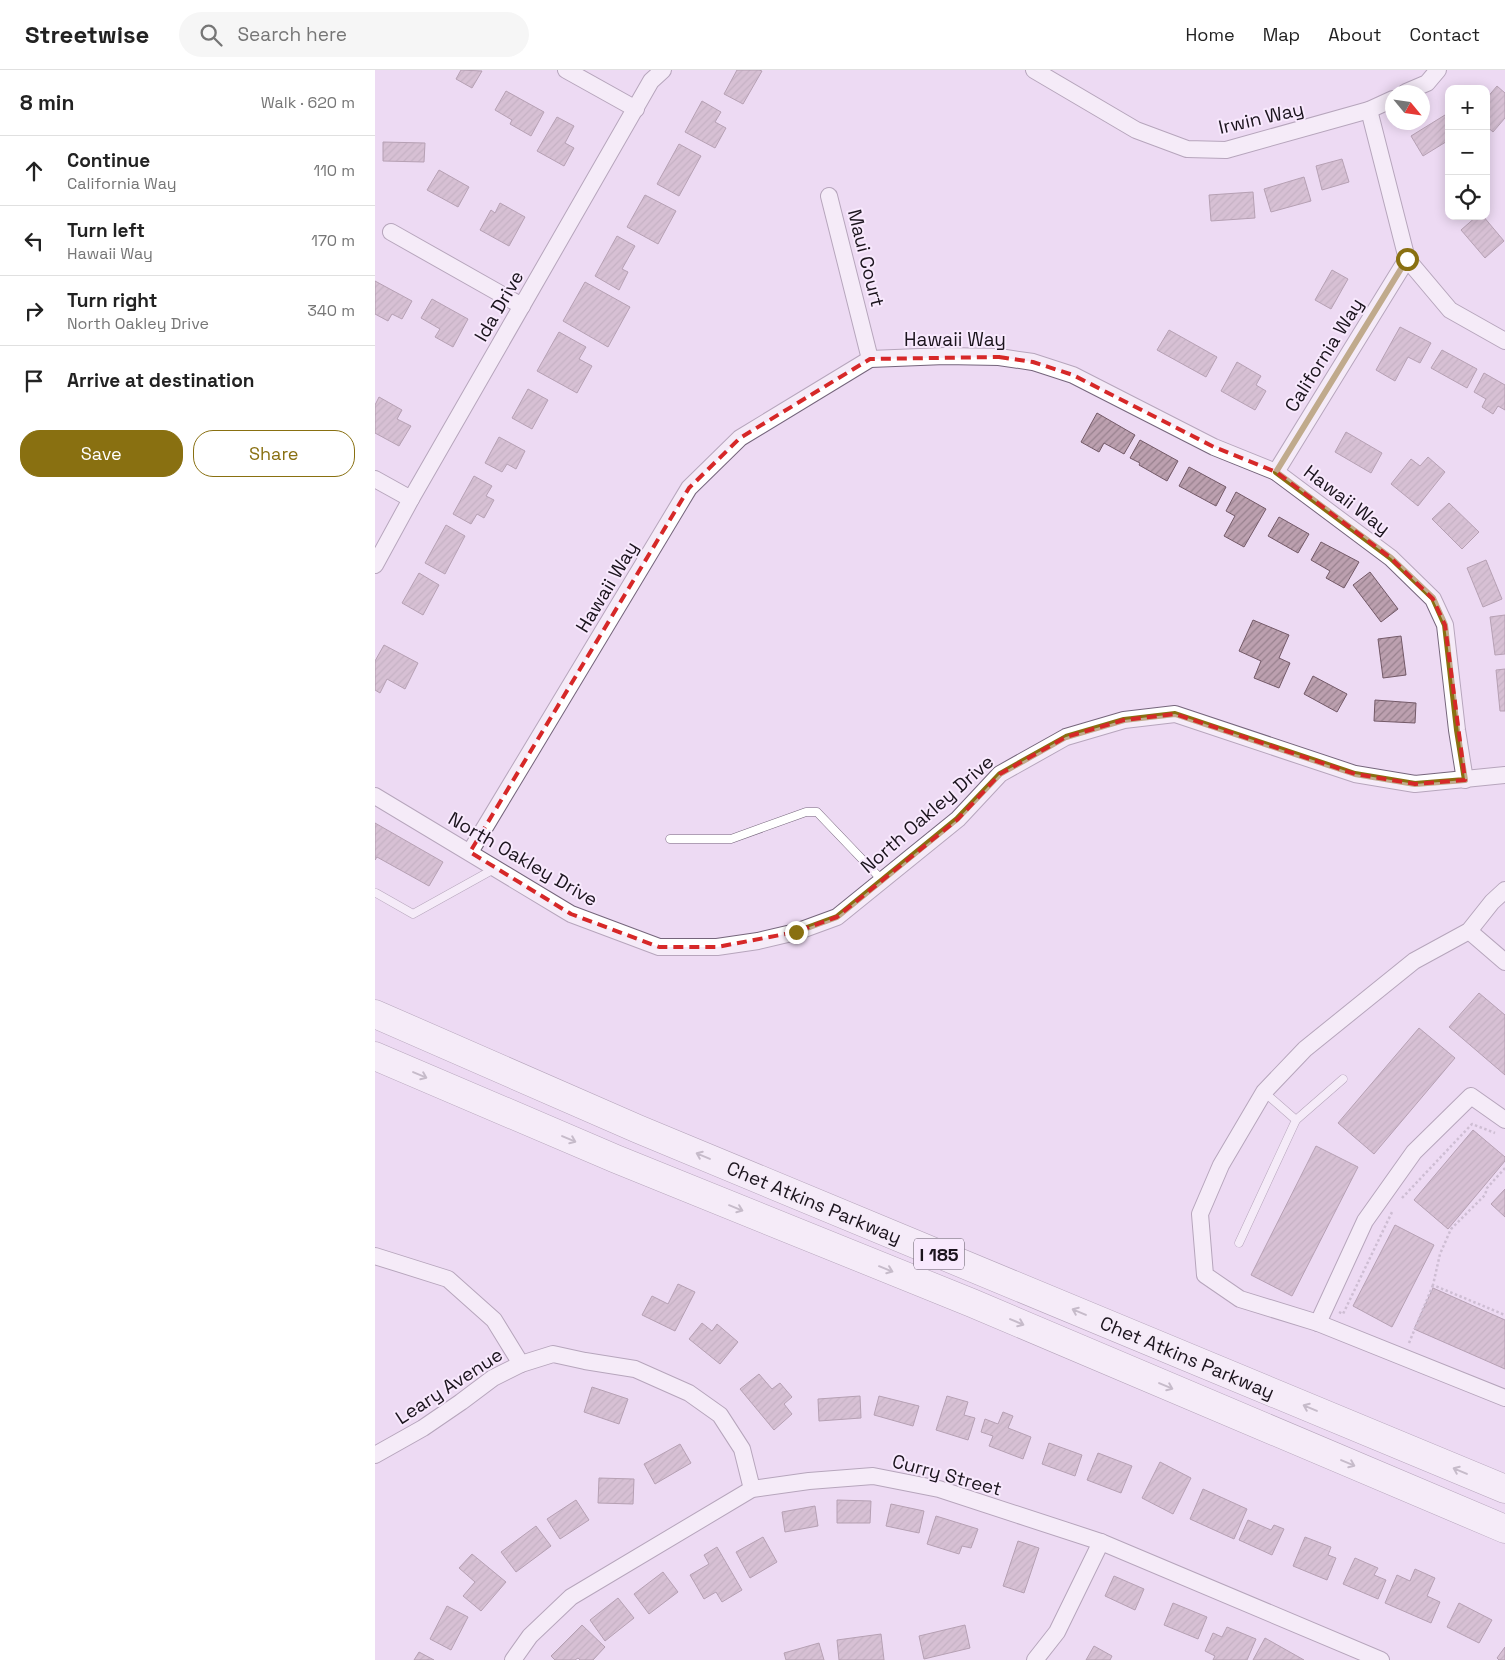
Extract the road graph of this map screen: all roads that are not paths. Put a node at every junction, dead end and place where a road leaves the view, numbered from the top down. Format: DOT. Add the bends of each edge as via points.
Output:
graph roads {
  1 [pos="566,70"];
  2 [pos="663,70"];
  3 [pos="1035,70"];
  4 [pos="1439,70"];
  5 [pos="1422,85"];
  6 [pos="1385,103"];
  7 [pos="636,109"];
  8 [pos="1369,110"];
  9 [pos="829,196"];
  10 [pos="391,232"];
  11 [pos="1407,259"];
  12 [pos="521,306"];
  13 [pos="1505,341"];
  14 [pos="871,359"];
  15 [pos="1276,472"];
  16 [pos="375,479"];
  17 [pos="411,499"];
  18 [pos="375,566"];
  19 [pos="1505,775"];
  20 [pos="1465,780"];
  21 [pos="375,796"];
  22 [pos="669,839"];
  23 [pos="470,852"];
  24 [pos="496,868"];
  25 [pos="882,880"];
  26 [pos="1505,890"];
  27 [pos="376,893"];
  28 [pos="1469,931"];
  29 [pos="1505,962"];
  30 [pos="375,1014"];
  31 [pos="375,1056"];
  32 [pos="1343,1079"];
  33 [pos="1264,1092"];
  34 [pos="1295,1120"];
  35 [pos="1503,1128"];
  36 [pos="1239,1243"];
  37 [pos="375,1256"];
  38 [pos="1318,1323"];
  39 [pos="521,1364"];
  40 [pos="1505,1398"];
  41 [pos="375,1455"];
  42 [pos="752,1489"];
  43 [pos="1505,1489"];
  44 [pos="1505,1529"];
  45 [pos="1101,1542"];
  46 [pos="513,1660"];
  47 [pos="1035,1660"];
  48 [pos="1381,1660"];
  1 -- 7 [label="street"];
  2 -- 7 [label="street, Ida Drive" via="651,81"];
  3 -- 8 [label="street, Irwin Way" via="1136,130 1187,149 1225,150"];
  4 -- 5 [label="street"];
  6 -- 8 [label="street, Irwin Way"];
  7 -- 12 [label="street, Ida Drive"];
  8 -- 11 [label="street"];
  9 -- 14 [label="street, Maui Court"];
  10 -- 12 [label="street"];
  11 -- 13 [label="street" via="1450,310"];
  11 -- 15 [label="street, California Way"];
  12 -- 17 [label="street, Ida Drive"];
  14 -- 15 [label="street, Hawaii Way" via="999,357 1033,362 1073,375 1214,446"];
  14 -- 23 [label="street, Hawaii Way" via="740,438 689,488"];
  15 -- 20 [label="street, Hawaii Way" via="1391,558 1433,598 1445,625"];
  16 -- 17 [label="street"];
  17 -- 18 [label="street, Ida Drive"];
  19 -- 20 [label="street, North Oakley Drive"];
  20 -- 25 [label="street, North Oakley Drive" via="1415,784 1355,774 1175,714 1124,720 1066,737 1000,774 957,819"];
  21 -- 23 [label="street, North Oakley Drive"];
  22 -- 25 [label="lane" via="731,838 806,812 817,812"];
  23 -- 24 [label="street, North Oakley Drive"];
  24 -- 25 [label="street, North Oakley Drive" via="571,914 659,947 717,947 796,932 837,917"];
  24 -- 27 [label="lane" via="413,914"];
  26 -- 28 [label="street"];
  28 -- 29 [label="street"];
  28 -- 33 [label="street" via="1414,961 1305,1049"];
  43 -- 30 [label="highway, Chet Atkins Parkway / I 185, one-way" via="638,1129"];
  31 -- 44 [label="highway, Chet Atkins Parkway / I 185, one-way" via="615,1159 972,1303"];
  32 -- 34 [label="lane"];
  33 -- 34 [label="lane"];
  33 -- 38 [label="street" via="1221,1165 1201,1214 1205,1275 1240,1299"];
  34 -- 36 [label="lane"];
  35 -- 38 [label="street" via="1471,1096 1415,1152 1365,1221"];
  37 -- 39 [label="street" via="448,1279 494,1320"];
  38 -- 40 [label="street"];
  39 -- 41 [label="street, Leary Avenue" via="493,1378 423,1428"];
  39 -- 42 [label="street, Leary Avenue" via="553,1354 635,1369 689,1393 720,1415 742,1448"];
  42 -- 45 [label="street, Curry Street" via="873,1476 939,1489"];
  42 -- 46 [label="street, Curry Street" via="571,1596 530,1636"];
  45 -- 47 [label="street" via="1057,1632"];
  45 -- 48 [label="street, Curry Street"];
}
